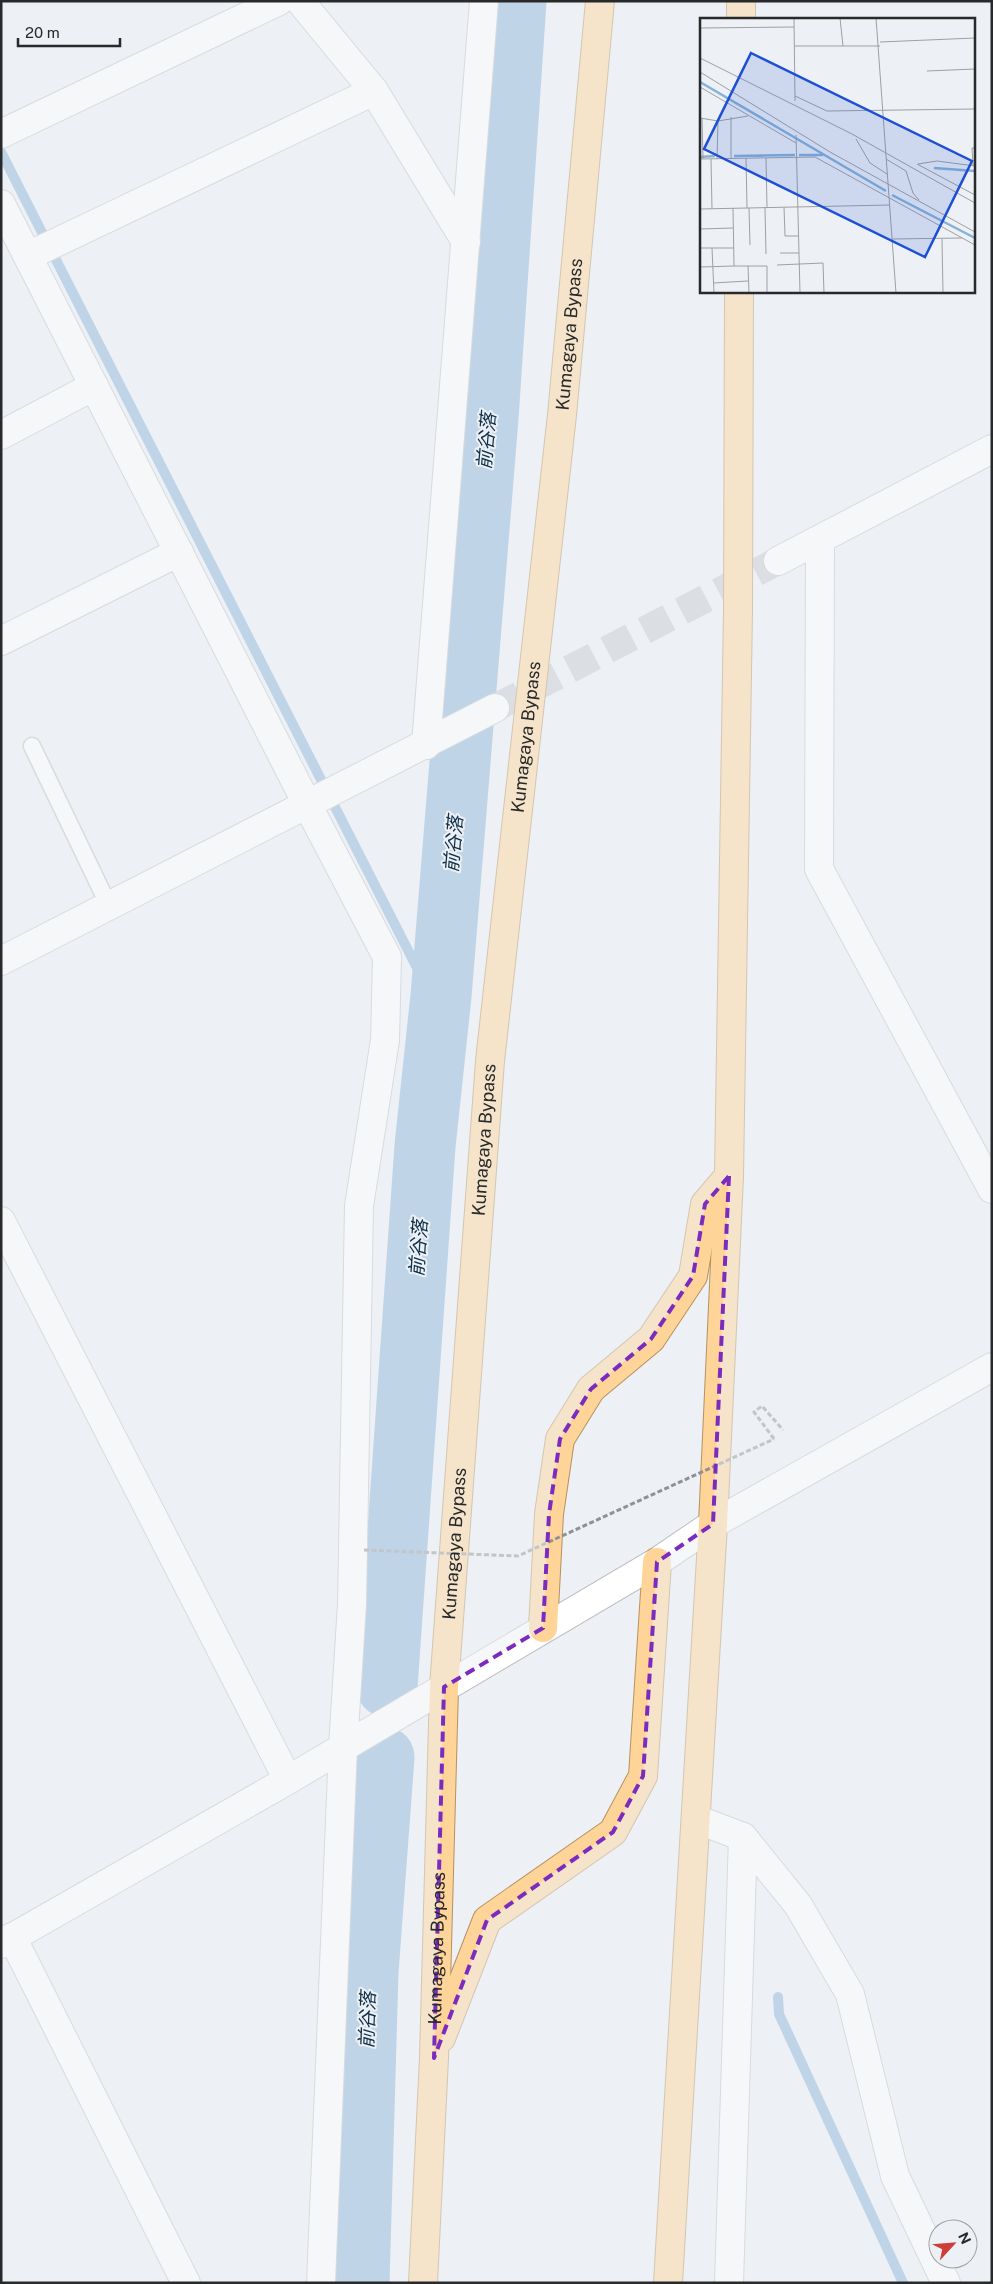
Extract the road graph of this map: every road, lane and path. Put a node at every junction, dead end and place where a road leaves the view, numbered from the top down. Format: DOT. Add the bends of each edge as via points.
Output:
graph roads {
  1 [pos="279,1"];
  2 [pos="300,1"];
  3 [pos="484,1"];
  4 [pos="600,1"];
  5 [pos="741,1"];
  6 [pos="741,18"];
  7 [pos="374,91"];
  8 [pos="1,134"];
  9 [pos="1,204"];
  10 [pos="466,242"];
  11 [pos="28,256"];
  12 [pos="739,292"];
  13 [pos="94,386"];
  14 [pos="1,435"];
  15 [pos="992,449"];
  16 [pos="820,540"];
  17 [pos="179,552"];
  18 [pos="778,561"];
  19 [pos="1,641"];
  20 [pos="495,708"];
  21 [pos="427,744"];
  22 [pos="32,746"];
  23 [pos="308,803"];
  24 [pos="109,906"];
  25 [pos="1,961"];
  26 [pos="729,1176"];
  27 [pos="992,1188"];
  28 [pos="1,1221"];
  29 [pos="992,1367"];
  30 [pos="783,1430"];
  31 [pos="713,1524"];
  32 [pos="364,1550"];
  33 [pos="657,1562"];
  34 [pos="543,1628"];
  35 [pos="444,1688"];
  36 [pos="343,1747"];
  37 [pos="288,1780"];
  38 [pos="696,1820"];
  39 [pos="743,1837"];
  40 [pos="7,1941"];
  41 [pos="434,2058"];
  42 [pos="186,2283"];
  43 [pos="321,2283"];
  44 [pos="423,2283"];
  45 [pos="668,2283"];
  46 [pos="730,2283"];
  47 [pos="946,2283"];
  1 -- 8 [label="street"];
  2 -- 7 [label="street"];
  3 -- 10 [label="street"];
  4 -- 35 [label="highway, Kumagaya Bypass" via="562,415 490,1061"];
  5 -- 6 [label="highway"];
  7 -- 10 [label="street"];
  7 -- 11 [label="street"];
  9 -- 11 [label="street"];
  10 -- 21 [label="street"];
  11 -- 13 [label="street"];
  12 -- 26 [label="highway" via="738,610"];
  13 -- 14 [label="street"];
  13 -- 17 [label="street"];
  15 -- 16 [label="street"];
  16 -- 18 [label="street"];
  16 -- 27 [label="street" via="819,870"];
  17 -- 19 [label="street"];
  17 -- 23 [label="street"];
  20 -- 21 [label="street"];
  21 -- 23 [label="street"];
  22 -- 24 [label="lane"];
  23 -- 24 [label="street"];
  23 -- 36 [label="street" via="388,957 384,1040 359,1206 352,1604"];
  24 -- 25 [label="street"];
  26 -- 31 [label="highway"];
  26 -- 34 [label="highway" via="705,1204 693,1276 651,1339 591,1389 560,1439 549,1514"];
  28 -- 37 [label="street"];
  29 -- 31 [label="street"];
  30 -- 32 [label="path, bridge" via="762,1406 754,1412 774,1439 518,1556"];
  31 -- 33 [label="street"];
  31 -- 38 [label="highway"];
  33 -- 34 [label="street"];
  33 -- 41 [label="highway" via="643,1776 613,1832 487,1920"];
  34 -- 35 [label="street"];
  35 -- 36 [label="street"];
  35 -- 41 [label="highway, Kumagaya Bypass"];
  36 -- 37 [label="street"];
  36 -- 43 [label="street"];
  37 -- 40 [label="street"];
  38 -- 39 [label="street"];
  38 -- 45 [label="highway"];
  39 -- 46 [label="street"];
  39 -- 47 [label="street" via="798,1905 850,1994 895,2176"];
  40 -- 42 [label="street"];
  41 -- 44 [label="highway, Kumagaya Bypass"];
}
